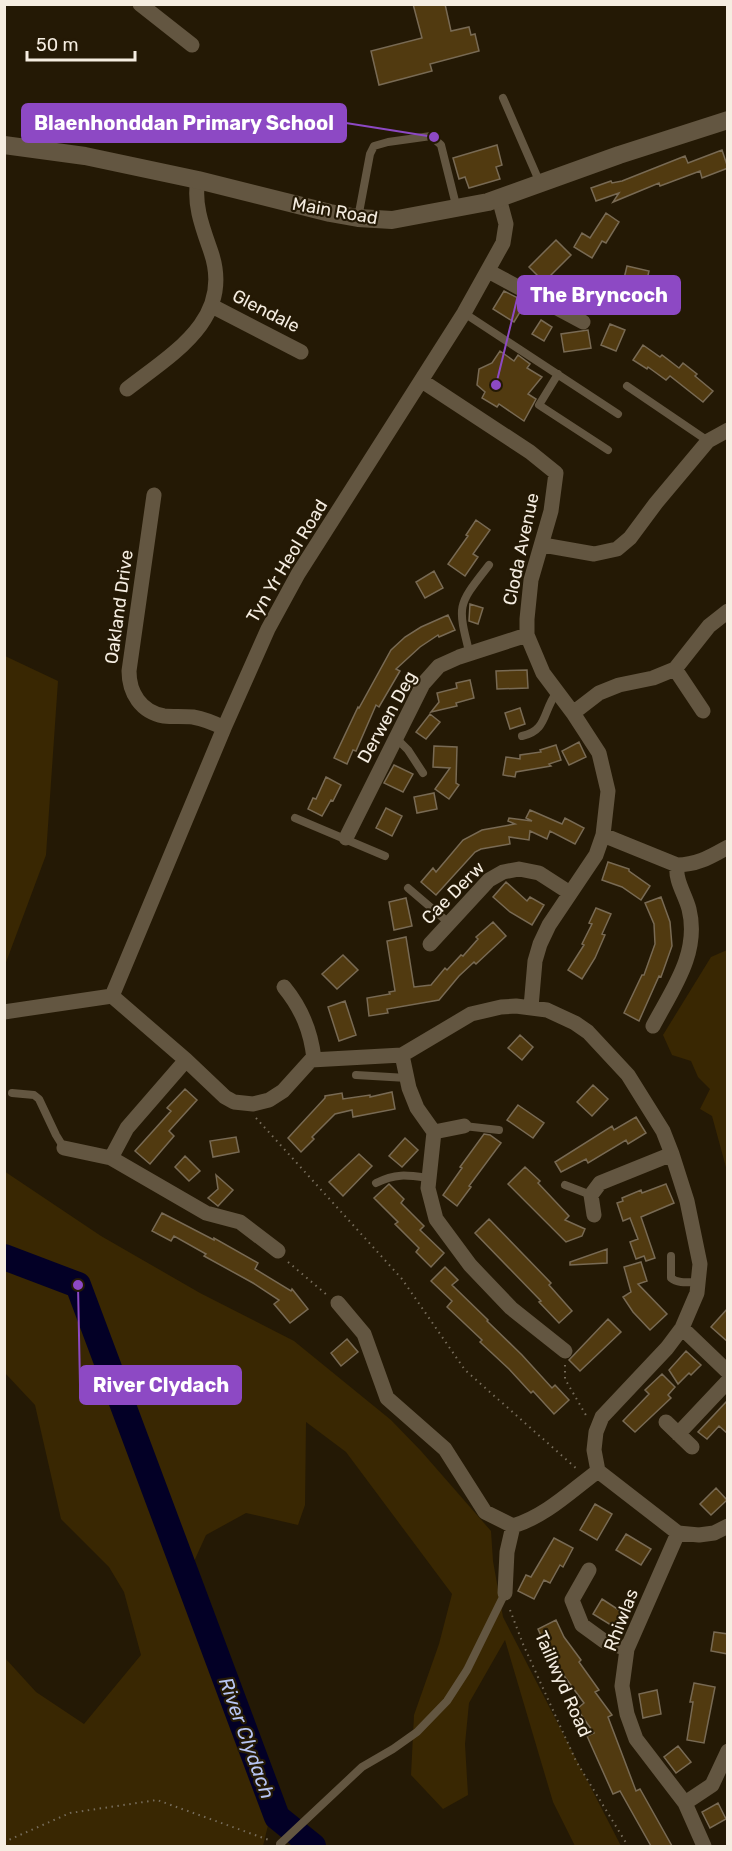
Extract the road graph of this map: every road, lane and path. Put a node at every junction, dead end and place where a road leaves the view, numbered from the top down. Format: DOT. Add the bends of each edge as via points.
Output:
graph roads {
  1 [pos="140,4"];
  2 [pos="192,45"];
  3 [pos="503,98"];
  4 [pos="728,120"];
  5 [pos="4,145"];
  6 [pos="198,180"];
  7 [pos="540,184"];
  8 [pos="499,198"];
  9 [pos="457,209"];
  10 [pos="358,218"];
  11 [pos="488,271"];
  12 [pos="212,306"];
  13 [pos="464,313"];
  14 [pos="583,322"];
  15 [pos="301,352"];
  16 [pos="558,374"];
  17 [pos="422,381"];
  18 [pos="627,386"];
  19 [pos="127,389"];
  20 [pos="618,414"];
  21 [pos="728,430"];
  22 [pos="708,441"];
  23 [pos="608,450"];
  24 [pos="154,495"];
  25 [pos="543,544"];
  26 [pos="489,565"];
  27 [pos="728,611"];
  28 [pos="527,636"];
  29 [pos="470,655"];
  30 [pos="675,669"];
  31 [pos="556,692"];
  32 [pos="703,711"];
  33 [pos="573,713"];
  34 [pos="224,728"];
  35 [pos="522,736"];
  36 [pos="396,738"];
  37 [pos="423,773"];
  38 [pos="295,818"];
  39 [pos="603,835"];
  40 [pos="346,838"];
  41 [pos="728,848"];
  42 [pos="385,856"];
  43 [pos="676,865"];
  44 [pos="408,888"];
  45 [pos="570,894"];
  46 [pos="449,923"];
  47 [pos="430,944"];
  48 [pos="284,987"];
  49 [pos="112,996"];
  50 [pos="531,1007"];
  51 [pos="4,1012"];
  52 [pos="653,1026"];
  53 [pos="402,1055"];
  54 [pos="314,1059"];
  55 [pos="186,1060"];
  56 [pos="356,1075"];
  57 [pos="407,1078"];
  58 [pos="12,1093"];
  59 [pos="253,1104"];
  60 [pos="464,1126"];
  61 [pos="500,1130"];
  62 [pos="434,1132"];
  63 [pos="64,1148"];
  64 [pos="672,1154"];
  65 [pos="111,1158"];
  66 [pos="429,1178"];
  67 [pos="376,1183"];
  68 [pos="565,1185"];
  69 [pos="591,1196"];
  70 [pos="594,1215"];
  71 [pos="278,1251"];
  72 [pos="671,1256"];
  73 [pos="698,1282"];
  74 [pos="338,1303"];
  75 [pos="682,1328"];
  76 [pos="565,1351"];
  77 [pos="728,1372"];
  78 [pos="728,1382"];
  79 [pos="666,1422"];
  80 [pos="596,1432"];
  81 [pos="678,1434"];
  82 [pos="692,1447"];
  83 [pos="593,1474"];
  84 [pos="513,1526"];
  85 [pos="726,1531"];
  86 [pos="678,1533"];
  87 [pos="589,1570"];
  88 [pos="505,1593"];
  89 [pos="627,1649"];
  90 [pos="728,1751"];
  91 [pos="685,1803"];
  92 [pos="4,1842"];
  93 [pos="280,1845"];
  94 [pos="628,1846"];
  95 [pos="704,1846"];
  1 -- 2 [label="street"];
  3 -- 7 [label="lane"];
  4 -- 7 [label="street, Main Road"];
  5 -- 6 [label="street, Main Road" via="85,156"];
  6 -- 10 [label="street, Main Road"];
  6 -- 12 [label="street, Glendale" via="200,219 217,268"];
  7 -- 8 [label="street, Main Road"];
  8 -- 9 [label="street, Main Road"];
  8 -- 11 [label="street, Tyn Yr Heol Road" via="506,224 503,243"];
  9 -- 10 [label="street, Main Road" via="392,220"];
  9 -- 10 [label="lane" via="441,145 431,136 374,146"];
  11 -- 13 [label="street, Tyn Yr Heol Road"];
  11 -- 14 [label="street"];
  12 -- 15 [label="street, Glendale"];
  12 -- 19 [label="street, Glendale" via="189,340"];
  13 -- 16 [label="lane"];
  13 -- 17 [label="street, Tyn Yr Heol Road"];
  16 -- 20 [label="lane"];
  16 -- 23 [label="lane" via="539,405"];
  17 -- 25 [label="street, Cloda Avenue" via="556,473"];
  17 -- 34 [label="street, Tyn Yr Heol Road" via="298,574 268,629"];
  18 -- 22 [label="lane"];
  21 -- 22 [label="street"];
  22 -- 25 [label="street" via="617,549 594,554"];
  24 -- 34 [label="street, Oakland Drive" via="129,671 131,688 140,703 152,712 192,717"];
  25 -- 28 [label="street, Cloda Avenue" via="531,580"];
  26 -- 29 [label="lane" via="463,601 462,624"];
  27 -- 30 [label="street" via="709,626"];
  28 -- 29 [label="street, Derwen Deg"];
  28 -- 31 [label="street, Cloda Avenue"];
  29 -- 36 [label="street, Derwen Deg" via="439,666 423,684"];
  30 -- 32 [label="street"];
  30 -- 33 [label="street" via="599,693"];
  31 -- 33 [label="street, Cloda Avenue"];
  31 -- 35 [label="lane" via="539,729"];
  33 -- 39 [label="street, Cloda Avenue" via="599,753 608,791"];
  34 -- 49 [label="street, Tyn Yr Heol Road"];
  36 -- 37 [label="lane"];
  36 -- 40 [label="street, Derwen Deg"];
  38 -- 40 [label="lane"];
  39 -- 43 [label="street"];
  39 -- 45 [label="street, Cloda Avenue" via="596,855"];
  40 -- 42 [label="lane"];
  41 -- 43 [label="street" via="708,859"];
  43 -- 52 [label="street" via="689,910 692,940 689,958"];
  44 -- 46 [label="lane"];
  45 -- 46 [label="street, Cae Derw" via="539,873 511,870 489,880"];
  45 -- 50 [label="street, Cloda Avenue" via="540,944"];
  46 -- 47 [label="street, Cae Derw"];
  48 -- 54 [label="street" via="304,1017"];
  49 -- 51 [label="street"];
  49 -- 55 [label="street"];
  50 -- 53 [label="street" via="501,1007 471,1014"];
  50 -- 64 [label="street" via="561,1016 588,1032 628,1075 663,1131"];
  53 -- 54 [label="street"];
  53 -- 57 [label="street"];
  54 -- 59 [label="street" via="276,1096"];
  55 -- 59 [label="street" via="225,1097"];
  55 -- 65 [label="street" via="127,1128"];
  56 -- 57 [label="lane"];
  57 -- 62 [label="street" via="417,1108"];
  58 -- 63 [label="lane" via="39,1099"];
  59 -- 83 [label="path" via="253,1115 402,1279 465,1370"];
  60 -- 61 [label="lane"];
  60 -- 62 [label="street"];
  62 -- 66 [label="street"];
  63 -- 65 [label="street"];
  64 -- 69 [label="street" via="600,1183"];
  64 -- 73 [label="street" via="694,1233 700,1264"];
  65 -- 71 [label="street" via="206,1213 240,1222"];
  66 -- 67 [label="lane" via="390,1176"];
  66 -- 76 [label="street" via="436,1219 470,1265 511,1308"];
  68 -- 69 [label="lane"];
  69 -- 70 [label="street"];
  71 -- 74 [label="path"];
  72 -- 73 [label="lane" via="672,1281"];
  73 -- 75 [label="street" via="692,1309"];
  74 -- 84 [label="street" via="364,1334 387,1398 445,1449 485,1512"];
  75 -- 77 [label="street"];
  75 -- 80 [label="street" via="610,1407"];
  76 -- 80 [label="path" via="565,1379"];
  78 -- 81 [label="street"];
  79 -- 81 [label="street"];
  80 -- 83 [label="street"];
  81 -- 82 [label="street"];
  83 -- 84 [label="street" via="543,1514"];
  83 -- 86 [label="street"];
  84 -- 88 [label="street"];
  85 -- 86 [label="street"];
  86 -- 89 [label="street, Rhiwlas"];
  87 -- 89 [label="street" via="572,1600 582,1625 604,1641"];
  88 -- 93 [label="lane" via="447,1701 417,1732 362,1767"];
  88 -- 94 [label="path, Taillwyd Road" via="523,1644 576,1761"];
  89 -- 91 [label="street, Rhiwlas" via="622,1686 636,1739"];
  90 -- 91 [label="street" via="712,1785"];
  91 -- 95 [label="street, Rhiwlas"];
  92 -- 93 [label="path" via="70,1813 157,1800"];
}
